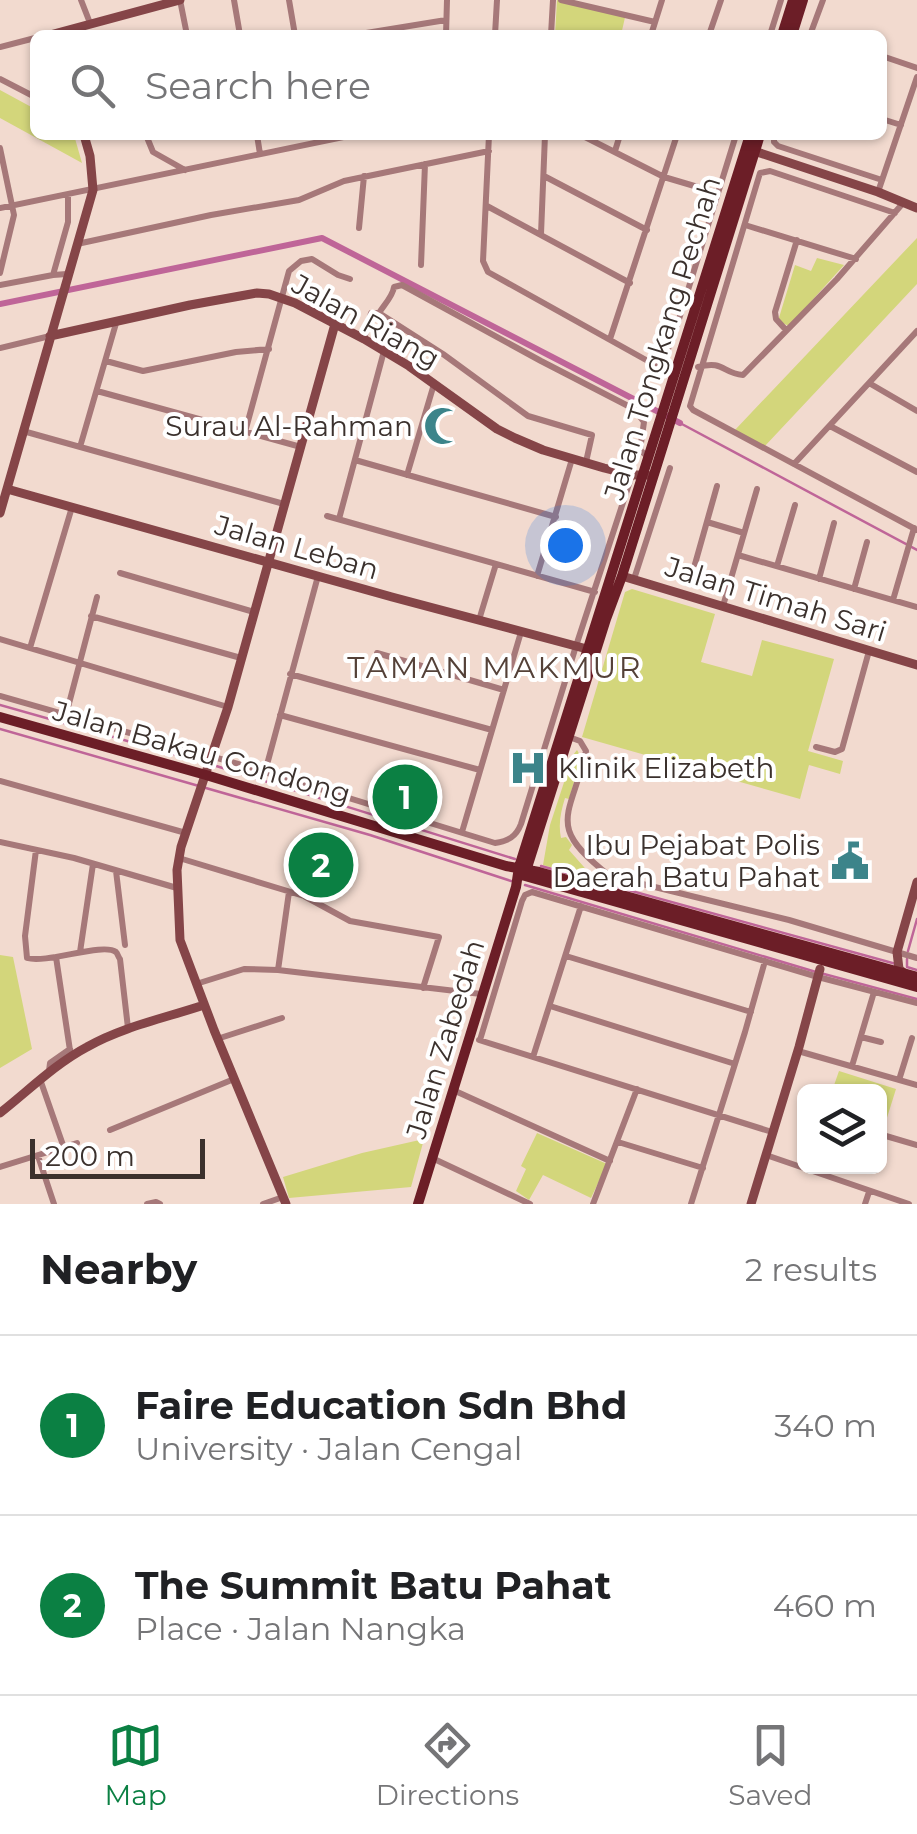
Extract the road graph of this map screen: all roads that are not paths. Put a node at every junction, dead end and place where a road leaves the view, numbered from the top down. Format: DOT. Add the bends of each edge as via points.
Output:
graph roads {
  1 [pos="81,0"];
  2 [pos="180,0"];
  3 [pos="234,0"];
  4 [pos="289,0"];
  5 [pos="447,0"];
  6 [pos="497,0"];
  7 [pos="557,0"];
  8 [pos="662,0"];
  9 [pos="721,0"];
  10 [pos="823,0"];
  11 [pos="793,1"];
  12 [pos="136,5"];
  13 [pos="446,20"];
  14 [pos="90,22"];
  15 [pos="655,22"];
  16 [pos="64,30"];
  17 [pos="187,30"];
  18 [pos="239,30"];
  19 [pos="295,30"];
  20 [pos="385,30"];
  21 [pos="446,30"];
  22 [pos="495,30"];
  23 [pos="552,30"];
  24 [pos="653,30"];
  25 [pos="712,30"];
  26 [pos="773,30"];
  27 [pos="784,30"];
  28 [pos="792,30"];
  29 [pos="812,30"];
  30 [pos="30,39"];
  31 [pos="0,48"];
  32 [pos="887,58"];
  33 [pos="917,68"];
  34 [pos="917,76"];
  35 [pos="0,79"];
  36 [pos="30,94"];
  37 [pos="908,104"];
  38 [pos="917,107"];
  39 [pos="887,121"];
  40 [pos="901,125"];
  41 [pos="85,140"];
  42 [pos="148,140"];
  43 [pos="258,140"];
  44 [pos="311,140"];
  45 [pos="490,140"];
  46 [pos="546,140"];
  47 [pos="592,140"];
  48 [pos="618,140"];
  49 [pos="675,140"];
  50 [pos="734,140"];
  51 [pos="750,140"];
  52 [pos="757,140"];
  53 [pos="774,140"];
  54 [pos="0,148"];
  55 [pos="750,150"];
  56 [pos="489,151"];
  57 [pos="615,151"];
  58 [pos="260,154"];
  59 [pos="425,164"];
  60 [pos="186,171"];
  61 [pos="364,176"];
  62 [pos="544,176"];
  63 [pos="664,177"];
  64 [pos="882,180"];
  65 [pos="93,190"];
  66 [pos="878,192"];
  67 [pos="718,193"];
  68 [pos="68,195"];
  69 [pos="904,202"];
  70 [pos="13,205"];
  71 [pos="488,206"];
  72 [pos="0,208"];
  73 [pos="917,208"];
  74 [pos="896,213"];
  75 [pos="745,225"];
  76 [pos="359,228"];
  77 [pos="646,230"];
  78 [pos="540,234"];
  79 [pos="797,240"];
  80 [pos="76,244"];
  81 [pos="856,259"];
  82 [pos="421,265"];
  83 [pos="0,273"];
  84 [pos="53,274"];
  85 [pos="66,279"];
  86 [pos="350,279"];
  87 [pos="630,283"];
  88 [pos="0,285"];
  89 [pos="282,298"];
  90 [pos="379,314"];
  91 [pos="118,320"];
  92 [pos="335,324"];
  93 [pos="786,330"];
  94 [pos="917,332"];
  95 [pos="50,336"];
  96 [pos="364,339"];
  97 [pos="610,339"];
  98 [pos="0,348"];
  99 [pos="269,349"];
  100 [pos="384,352"];
  101 [pos="106,361"];
  102 [pos="701,367"];
  103 [pos="661,368"];
  104 [pos="687,368"];
  105 [pos="673,375"];
  106 [pos="434,383"];
  107 [pos="869,383"];
  108 [pos="97,391"];
  109 [pos="671,399"];
  110 [pos="917,411"];
  111 [pos="830,426"];
  112 [pos="23,431"];
  113 [pos="245,432"];
  114 [pos="80,447"];
  115 [pos="301,448"];
  116 [pos="572,458"];
  117 [pos="355,460"];
  118 [pos="586,462"];
  119 [pos="652,463"];
  120 [pos="794,464"];
  121 [pos="670,468"];
  122 [pos="917,472"];
  123 [pos="407,475"];
  124 [pos="638,475"];
  125 [pos="718,486"];
  126 [pos="7,489"];
  127 [pos="757,489"];
  128 [pos="284,504"];
  129 [pos="795,505"];
  130 [pos="72,506"];
  131 [pos="0,514"];
  132 [pos="327,516"];
  133 [pos="556,517"];
  134 [pos="339,519"];
  135 [pos="707,522"];
  136 [pos="834,523"];
  137 [pos="916,529"];
  138 [pos="744,533"];
  139 [pos="866,542"];
  140 [pos="620,547"];
  141 [pos="738,554"];
  142 [pos="268,562"];
  143 [pos="496,564"];
  144 [pos="695,564"];
  145 [pos="777,566"];
  146 [pos="120,573"];
  147 [pos="318,576"];
  148 [pos="537,576"];
  149 [pos="622,576"];
  150 [pos="819,578"];
  151 [pos="634,580"];
  152 [pos="854,589"];
  153 [pos="600,594"];
  154 [pos="97,597"];
  155 [pos="893,600"];
  156 [pos="723,606"];
  157 [pos="917,607"];
  158 [pos="254,612"];
  159 [pos="92,616"];
  160 [pos="607,616"];
  161 [pos="479,620"];
  162 [pos="521,631"];
  163 [pos="0,640"];
  164 [pos="581,647"];
  165 [pos="30,648"];
  166 [pos="869,651"];
  167 [pos="376,653"];
  168 [pos="241,658"];
  169 [pos="78,663"];
  170 [pos="917,665"];
  171 [pos="290,674"];
  172 [pos="504,690"];
  173 [pos="0,696"];
  174 [pos="228,707"];
  175 [pos="280,714"];
  176 [pos="66,715"];
  177 [pos="0,718"];
  178 [pos="492,730"];
  179 [pos="568,737"];
  180 [pos="816,746"];
  181 [pos="480,770"];
  182 [pos="264,772"];
  183 [pos="206,773"];
  184 [pos="0,781"];
  185 [pos="542,816"];
  186 [pos="462,832"];
  187 [pos="186,833"];
  188 [pos="0,842"];
  189 [pos="36,850"];
  190 [pos="179,858"];
  191 [pos="93,864"];
  192 [pos="116,871"];
  193 [pos="522,871"];
  194 [pos="539,872"];
  195 [pos="917,882"];
  196 [pos="516,887"];
  197 [pos="177,888"];
  198 [pos="289,892"];
  199 [pos="676,902"];
  200 [pos="581,906"];
  201 [pos="125,945"];
  202 [pos="80,952"];
  203 [pos="899,954"];
  204 [pos="566,956"];
  205 [pos="808,956"];
  206 [pos="56,958"];
  207 [pos="916,958"];
  208 [pos="765,961"];
  209 [pos="843,966"];
  210 [pos="278,970"];
  211 [pos="902,971"];
  212 [pos="819,973"];
  213 [pos="917,977"];
  214 [pos="196,984"];
  215 [pos="917,986"];
  216 [pos="422,988"];
  217 [pos="874,992"];
  218 [pos="481,994"];
  219 [pos="917,1003"];
  220 [pos="204,1006"];
  221 [pos="550,1006"];
  222 [pos="751,1012"];
  223 [pos="282,1018"];
  224 [pos="128,1030"];
  225 [pos="861,1037"];
  226 [pos="217,1038"];
  227 [pos="474,1038"];
  228 [pos="912,1038"];
  229 [pos="881,1042"];
  230 [pos="798,1051"];
  231 [pos="70,1053"];
  232 [pos="533,1057"];
  233 [pos="735,1064"];
  234 [pos="852,1066"];
  235 [pos="234,1079"];
  236 [pos="899,1080"];
  237 [pos="41,1082"];
  238 [pos="917,1086"];
  239 [pos="452,1089"];
  240 [pos="637,1089"];
  241 [pos="0,1113"];
  242 [pos="718,1114"];
  243 [pos="110,1130"];
  244 [pos="772,1132"];
  245 [pos="887,1136"];
  246 [pos="618,1142"];
  247 [pos="77,1143"];
  248 [pos="917,1145"];
  249 [pos="64,1148"];
  250 [pos="38,1156"];
  251 [pos="766,1156"];
  252 [pos="432,1158"];
  253 [pos="610,1161"];
  254 [pos="0,1167"];
  255 [pos="702,1168"];
  256 [pos="869,1192"];
  257 [pos="284,1200"];
  258 [pos="756,1203"];
  259 [pos="54,1204"];
  260 [pos="147,1204"];
  261 [pos="160,1204"];
  262 [pos="263,1204"];
  263 [pos="418,1204"];
  264 [pos="530,1204"];
  265 [pos="593,1204"];
  266 [pos="690,1204"];
  267 [pos="865,1204"];
  268 [pos="910,1204"];
  1 -- 14 [label="street"];
  2 -- 12 [label="street"];
  2 -- 17 [label="street"];
  3 -- 18 [label="street"];
  4 -- 19 [label="street"];
  5 -- 13 [label="street"];
  6 -- 22 [label="street"];
  7 -- 15 [label="street"];
  7 -- 23 [label="street"];
  8 -- 15 [label="street"];
  9 -- 25 [label="street"];
  10 -- 29 [label="street"];
  11 -- 26 [label="street"];
  11 -- 27 [label="main road"];
  11 -- 28 [label="main road"];
  12 -- 14 [label="street"];
  13 -- 20 [label="street"];
  13 -- 21 [label="street"];
  14 -- 16 [label="street"];
  15 -- 24 [label="street"];
  30 -- 31 [label="street"];
  32 -- 33 [label="street"];
  34 -- 37 [label="street"];
  35 -- 36 [label="street"];
  37 -- 38 [label="street"];
  37 -- 40 [label="street"];
  39 -- 40 [label="street"];
  40 -- 64 [label="street"];
  41 -- 65 [label="street"];
  42 -- 60 [label="street" via="153,152"];
  43 -- 58 [label="street"];
  44 -- 58 [label="street"];
  45 -- 56 [label="street"];
  46 -- 62 [label="street"];
  47 -- 57 [label="street"];
  48 -- 57 [label="street"];
  49 -- 63 [label="street"];
  50 -- 67 [label="street"];
  51 -- 55 [label="main road, Jalan Tongkang Pechah"];
  52 -- 55 [label="main road, Jalan Tongkang Pechah"];
  53 -- 64 [label="street"];
  54 -- 70 [label="street"];
  55 -- 66 [label="street"];
  55 -- 104 [label="main road, Jalan Tongkang Pechah"];
  55 -- 105 [label="main road, Jalan Tongkang Pechah"];
  56 -- 59 [label="street"];
  56 -- 71 [label="street"];
  57 -- 63 [label="street"];
  58 -- 60 [label="street"];
  59 -- 61 [label="street"];
  59 -- 82 [label="street"];
  60 -- 65 [label="street"];
  61 -- 76 [label="street"];
  61 -- 80 [label="street" via="298,200"];
  62 -- 77 [label="street"];
  62 -- 78 [label="street"];
  63 -- 67 [label="street"];
  63 -- 77 [label="street"];
  64 -- 66 [label="street"];
  65 -- 68 [label="street"];
  65 -- 80 [label="street"];
  66 -- 69 [label="street"];
  67 -- 103 [label="street"];
  68 -- 70 [label="street"];
  68 -- 84 [label="street" via="68,222"];
  69 -- 73 [label="street"];
  69 -- 74 [label="street"];
  70 -- 72 [label="street"];
  70 -- 83 [label="street"];
  71 -- 78 [label="street"];
  71 -- 97 [label="street" via="488,272"];
  74 -- 75 [label="street" via="765,170"];
  74 -- 81 [label="street"];
  75 -- 79 [label="street"];
  75 -- 102 [label="street"];
  77 -- 87 [label="street"];
  78 -- 87 [label="street"];
  79 -- 81 [label="street"];
  79 -- 93 [label="street" via="776,312"];
  80 -- 85 [label="street"];
  81 -- 93 [label="street"];
  84 -- 85 [label="street"];
  84 -- 88 [label="street"];
  85 -- 95 [label="street"];
  86 -- 89 [label="street" via="318,261 301,261 290,271"];
  87 -- 97 [label="street"];
  89 -- 91 [label="street, Jalan Riang" via="257,293"];
  89 -- 92 [label="street, Jalan Riang"];
  89 -- 99 [label="street"];
  90 -- 96 [label="street" via="371,313"];
  90 -- 118 [label="street" via="528,416 592,435"];
  90 -- 119 [label="street" via="394,287 402,286 634,409 644,422 640,452"];
  91 -- 95 [label="street, Jalan Riang"];
  91 -- 101 [label="street"];
  92 -- 96 [label="street, Jalan Riang"];
  92 -- 115 [label="street"];
  93 -- 102 [label="street" via="743,376 713,364"];
  94 -- 107 [label="street"];
  95 -- 98 [label="street"];
  95 -- 112 [label="street"];
  96 -- 100 [label="street, Jalan Riang"];
  97 -- 103 [label="street"];
  99 -- 101 [label="street" via="143,371"];
  99 -- 113 [label="street"];
  100 -- 106 [label="street, Jalan Riang"];
  100 -- 117 [label="street"];
  101 -- 108 [label="street"];
  102 -- 104 [label="street"];
  102 -- 120 [label="street" via="692,410"];
  103 -- 105 [label="street"];
  104 -- 109 [label="main road, Jalan Tongkang Pechah"];
  105 -- 109 [label="main road, Jalan Tongkang Pechah"];
  106 -- 116 [label="street, Jalan Riang" via="497,429"];
  106 -- 123 [label="street"];
  107 -- 110 [label="street"];
  107 -- 111 [label="street"];
  108 -- 113 [label="street"];
  108 -- 114 [label="street"];
  109 -- 119 [label="main road, Jalan Tongkang Pechah"];
  111 -- 120 [label="street"];
  111 -- 122 [label="street"];
  112 -- 114 [label="street"];
  112 -- 126 [label="street"];
  113 -- 115 [label="street"];
  114 -- 128 [label="street"];
  115 -- 128 [label="street"];
  116 -- 118 [label="street, Jalan Riang"];
  116 -- 133 [label="street"];
  117 -- 123 [label="street"];
  117 -- 134 [label="street"];
  118 -- 124 [label="street, Jalan Riang"];
  119 -- 124 [label="main road, Jalan Tongkang Pechah"];
  119 -- 149 [label="main road, Jalan Tongkang Pechah"];
  120 -- 137 [label="street"];
  121 -- 151 [label="street"];
  123 -- 133 [label="street"];
  124 -- 140 [label="main road, Jalan Tongkang Pechah"];
  124 -- 153 [label="street"];
  125 -- 135 [label="street"];
  126 -- 130 [label="street, Jalan Leban"];
  126 -- 131 [label="street"];
  127 -- 138 [label="street"];
  128 -- 142 [label="street"];
  129 -- 145 [label="street"];
  130 -- 142 [label="street, Jalan Leban"];
  130 -- 165 [label="street"];
  132 -- 134 [label="street"];
  133 -- 148 [label="street"];
  134 -- 143 [label="street"];
  135 -- 138 [label="street"];
  135 -- 144 [label="street"];
  136 -- 150 [label="street"];
  137 -- 155 [label="street"];
  138 -- 141 [label="street"];
  139 -- 152 [label="street"];
  140 -- 149 [label="main road"];
  140 -- 153 [label="main road, Jalan Tongkang Pechah"];
  141 -- 145 [label="street"];
  141 -- 156 [label="street"];
  142 -- 147 [label="street, Jalan Leban"];
  142 -- 158 [label="street"];
  143 -- 148 [label="street"];
  143 -- 161 [label="street"];
  145 -- 150 [label="street"];
  146 -- 158 [label="street"];
  147 -- 161 [label="street, Jalan Leban"];
  147 -- 171 [label="street"];
  148 -- 153 [label="street"];
  149 -- 151 [label="street, Jalan Timah Sari"];
  149 -- 153 [label="main road"];
  149 -- 160 [label="main road, Jalan Tongkang Pechah"];
  150 -- 152 [label="street"];
  151 -- 156 [label="street, Jalan Timah Sari"];
  152 -- 155 [label="street"];
  153 -- 164 [label="main road, Jalan Tongkang Pechah"];
  154 -- 159 [label="street"];
  155 -- 157 [label="street"];
  156 -- 166 [label="street, Jalan Timah Sari"];
  158 -- 168 [label="street"];
  159 -- 168 [label="street"];
  159 -- 169 [label="street"];
  160 -- 164 [label="main road" via="593,646"];
  160 -- 179 [label="main road, Jalan Tongkang Pechah"];
  161 -- 162 [label="street, Jalan Leban"];
  162 -- 164 [label="street, Jalan Leban"];
  162 -- 172 [label="street"];
  163 -- 165 [label="street"];
  164 -- 186 [label="street" via="518,833 495,843"];
  164 -- 193 [label="main road, Jalan Tongkang Pechah"];
  165 -- 169 [label="street"];
  166 -- 170 [label="street, Jalan Timah Sari"];
  166 -- 180 [label="street" via="842,750"];
  167 -- 172 [label="street"];
  168 -- 174 [label="street"];
  169 -- 174 [label="street"];
  169 -- 176 [label="street"];
  171 -- 175 [label="street"];
  171 -- 178 [label="street"];
  172 -- 178 [label="street"];
  173 -- 176 [label="street"];
  174 -- 183 [label="street"];
  175 -- 181 [label="street"];
  175 -- 182 [label="street"];
  176 -- 183 [label="street"];
  177 -- 183 [label="main road, Jalan Bakau Condong"];
  178 -- 181 [label="street"];
  179 -- 185 [label="main road, Jalan Tongkang Pechah"];
  179 -- 199 [label="street" via="586,751 567,814 573,842 610,876"];
  181 -- 186 [label="street"];
  182 -- 183 [label="street"];
  182 -- 186 [label="street"];
  183 -- 187 [label="street"];
  183 -- 193 [label="main road, Jalan Bakau Condong"];
  184 -- 187 [label="street"];
  185 -- 193 [label="main road, Jalan Tongkang Pechah"];
  185 -- 194 [label="main road"];
  187 -- 190 [label="street"];
  188 -- 189 [label="street"];
  189 -- 191 [label="street"];
  189 -- 206 [label="street" via="25,954 31,960"];
  190 -- 197 [label="street"];
  190 -- 198 [label="street"];
  191 -- 192 [label="street"];
  191 -- 202 [label="street"];
  192 -- 197 [label="street"];
  192 -- 201 [label="street"];
  193 -- 194 [label="main road, Jalan Bakau Condong"];
  193 -- 196 [label="main road, Jalan Tongkang Pechah"];
  193 -- 205 [label="main road, Jalan Bakau Condong"];
  194 -- 199 [label="main road, Jalan Bakau Condong"];
  195 -- 203 [label="street"];
  196 -- 218 [label="main road, Jalan Zabedah"];
  197 -- 214 [label="street" via="180,940"];
  198 -- 210 [label="street"];
  198 -- 216 [label="street" via="350,920 439,937"];
  199 -- 203 [label="street" via="774,916"];
  199 -- 211 [label="main road, Jalan Bakau Condong"];
  200 -- 204 [label="street"];
  200 -- 208 [label="street"];
  200 -- 227 [label="street" via="525,895"];
  202 -- 206 [label="street"];
  202 -- 224 [label="street" via="116,953"];
  203 -- 207 [label="street"];
  203 -- 211 [label="street"];
  204 -- 221 [label="street"];
  204 -- 222 [label="street"];
  205 -- 209 [label="main road, Jalan Bakau Condong"];
  205 -- 212 [label="street"];
  206 -- 231 [label="street"];
  208 -- 212 [label="street"];
  208 -- 222 [label="street"];
  209 -- 212 [label="street"];
  209 -- 215 [label="main road, Jalan Bakau Condong"];
  210 -- 214 [label="street" via="244,969"];
  210 -- 216 [label="street"];
  211 -- 213 [label="main road, Jalan Bakau Condong"];
  212 -- 217 [label="street"];
  212 -- 230 [label="street"];
  214 -- 220 [label="street"];
  216 -- 218 [label="street"];
  217 -- 219 [label="street"];
  217 -- 225 [label="street"];
  218 -- 227 [label="main road, Jalan Zabedah"];
  220 -- 224 [label="street"];
  220 -- 226 [label="street"];
  221 -- 232 [label="street"];
  221 -- 233 [label="street"];
  222 -- 233 [label="street"];
  223 -- 226 [label="street"];
  224 -- 231 [label="street"];
  225 -- 229 [label="street"];
  225 -- 234 [label="street"];
  226 -- 235 [label="street"];
  227 -- 232 [label="street"];
  227 -- 239 [label="main road, Jalan Zabedah"];
  228 -- 236 [label="street"];
  230 -- 234 [label="street"];
  230 -- 244 [label="street"];
  231 -- 237 [label="street"];
  232 -- 240 [label="street"];
  233 -- 242 [label="street"];
  234 -- 236 [label="street"];
  235 -- 243 [label="street"];
  235 -- 257 [label="street"];
  236 -- 238 [label="street"];
  237 -- 241 [label="street"];
  237 -- 249 [label="street"];
  239 -- 252 [label="main road, Jalan Zabedah"];
  239 -- 253 [label="street"];
  240 -- 242 [label="street"];
  240 -- 246 [label="street"];
  242 -- 244 [label="street"];
  242 -- 255 [label="street"];
  244 -- 251 [label="street"];
  245 -- 248 [label="street"];
  246 -- 253 [label="street"];
  246 -- 255 [label="street"];
  247 -- 249 [label="street"];
  249 -- 250 [label="street"];
  250 -- 254 [label="street"];
  250 -- 259 [label="street"];
  251 -- 256 [label="street"];
  251 -- 258 [label="street"];
  252 -- 263 [label="main road, Jalan Zabedah"];
  252 -- 264 [label="street"];
  253 -- 265 [label="street"];
  255 -- 266 [label="street"];
  256 -- 267 [label="street"];
  256 -- 268 [label="street"];
  257 -- 262 [label="street"];
  260 -- 261 [label="street"];
}
